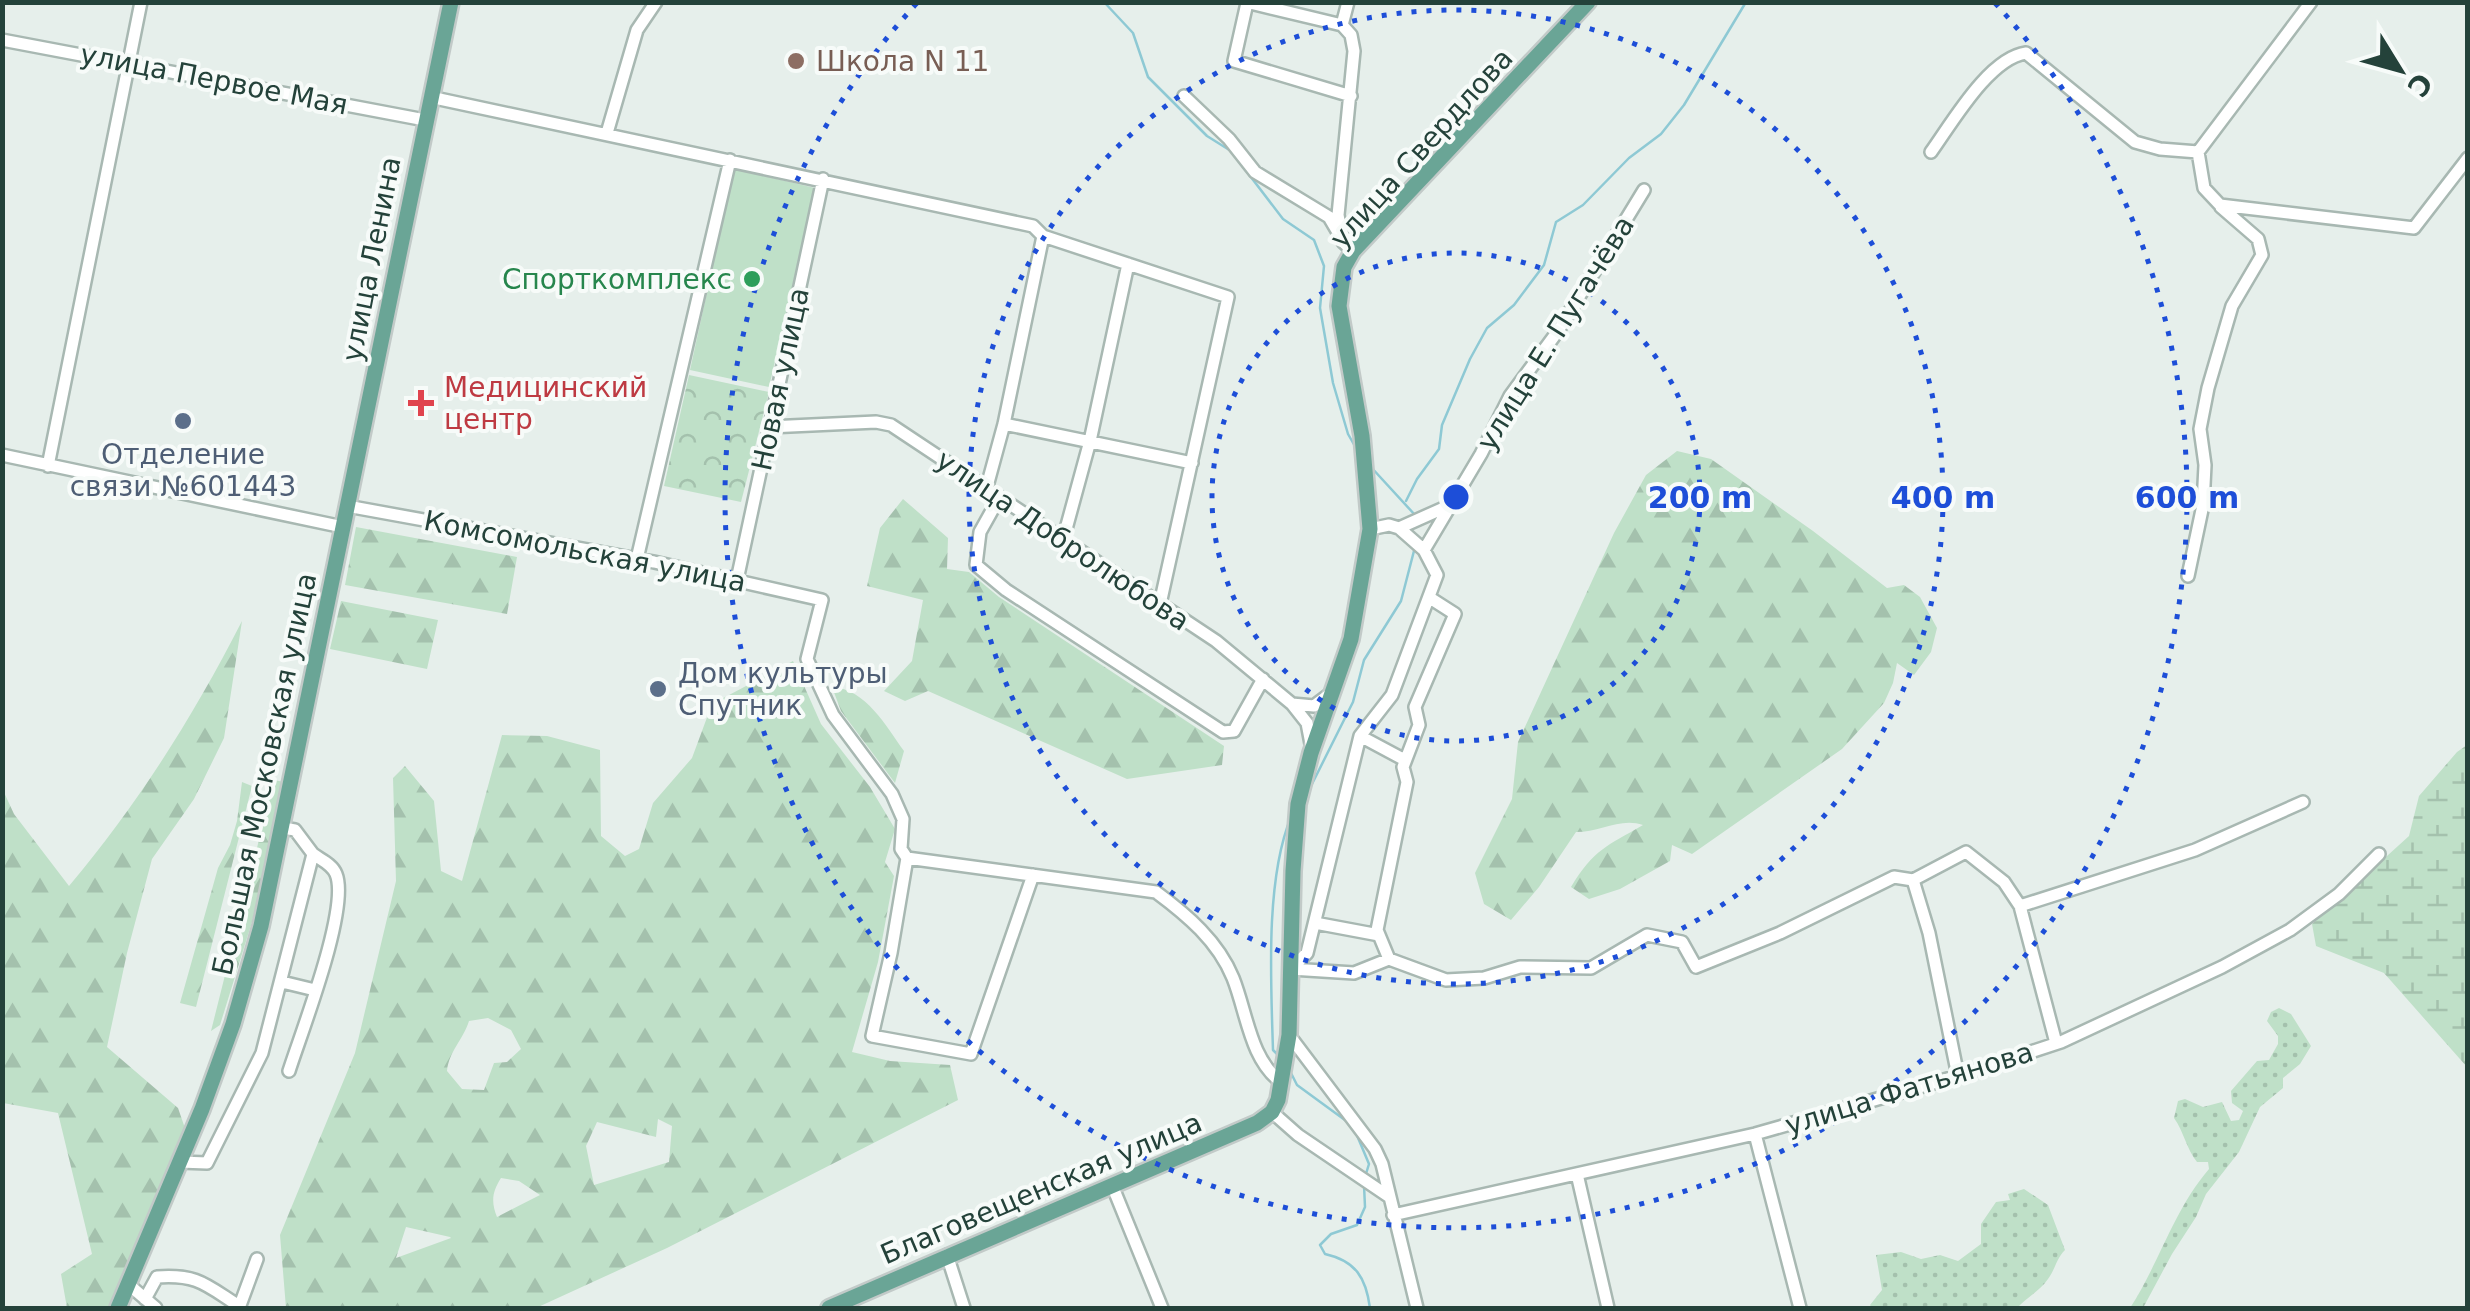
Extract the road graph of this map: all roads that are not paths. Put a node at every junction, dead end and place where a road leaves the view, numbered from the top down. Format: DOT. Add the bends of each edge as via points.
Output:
graph roads {
  1 [pos="141,2"];
  2 [pos="451,2"];
  3 [pos="656,2"];
  4 [pos="1348,2"];
  5 [pos="1588,2"];
  6 [pos="2311,2"];
  7 [pos="1246,3"];
  8 [pos="1342,25"];
  9 [pos="2,40"];
  10 [pos="128,62"];
  11 [pos="1184,96"];
  12 [pos="1351,96"];
  13 [pos="430,97"];
  14 [pos="425,120"];
  15 [pos="607,133"];
  16 [pos="1931,152"];
  17 [pos="2198,152"];
  18 [pos="2468,158"];
  19 [pos="730,160"];
  20 [pos="823,180"];
  21 [pos="1644,190"];
  22 [pos="2220,206"];
  23 [pos="1043,236"];
  24 [pos="1348,246"];
  25 [pos="1128,264"];
  26 [pos="1004,424"];
  27 [pos="769,427"];
  28 [pos="1090,441"];
  29 [pos="2,456"];
  30 [pos="1192,463"];
  31 [pos="48,466"];
  32 [pos="986,490"];
  33 [pos="999,498"];
  34 [pos="347,506"];
  35 [pos="1446,507"];
  36 [pos="343,527"];
  37 [pos="1399,528"];
  38 [pos="1370,529"];
  39 [pos="1063,540"];
  40 [pos="1424,550"];
  41 [pos="637,559"];
  42 [pos="2188,576"];
  43 [pos="736,580"];
  44 [pos="1430,598"];
  45 [pos="1160,604"];
  46 [pos="1263,679"];
  47 [pos="1334,692"];
  48 [pos="1392,696"];
  49 [pos="1292,704"];
  50 [pos="1415,707"];
  51 [pos="1360,736"];
  52 [pos="1311,753"];
  53 [pos="1405,760"];
  54 [pos="2303,802"];
  55 [pos="284,828"];
  56 [pos="312,854"];
  57 [pos="2379,854"];
  58 [pos="907,858"];
  59 [pos="1033,876"];
  60 [pos="1912,880"];
  61 [pos="2020,906"];
  62 [pos="1315,924"];
  63 [pos="1379,935"];
  64 [pos="1389,959"];
  65 [pos="1290,969"];
  66 [pos="282,982"];
  67 [pos="315,990"];
  68 [pos="1289,1035"];
  69 [pos="2056,1044"];
  70 [pos="289,1072"];
  71 [pos="1958,1076"];
  72 [pos="1281,1082"];
  73 [pos="1272,1112"];
  74 [pos="1756,1134"];
  75 [pos="180,1162"];
  76 [pos="1578,1174"];
  77 [pos="1112,1184"];
  78 [pos="1388,1196"];
  79 [pos="1393,1215"];
  80 [pos="947,1255"];
  81 [pos="257,1260"];
  82 [pos="128,1284"];
  83 [pos="145,1299"];
  84 [pos="239,1307"];
  85 [pos="118,1308"];
  86 [pos="156,1308"];
  87 [pos="829,1308"];
  88 [pos="964,1308"];
  89 [pos="1162,1308"];
  90 [pos="1417,1308"];
  91 [pos="1608,1308"];
  92 [pos="1800,1308"];
  1 -- 10 [label="street"];
  2 -- 13 [label="main road, улица Ленина"];
  3 -- 15 [label="street" via="637,30"];
  4 -- 8 [label="street"];
  5 -- 24 [label="main road, улица Свердлова"];
  6 -- 17 [label="street"];
  7 -- 8 [label="street"];
  7 -- 12 [label="street" via="1234,61"];
  8 -- 12 [label="street" via="1352,35"];
  9 -- 10 [label="street, улица Первое Мая"];
  10 -- 14 [label="street, улица Первое Мая"];
  10 -- 31 [label="street"];
  11 -- 24 [label="street" via="1255,172 1329,217"];
  12 -- 24 [label="street" via="1338,215"];
  13 -- 14 [label="main road, улица Ленина"];
  13 -- 15 [label="street"];
  14 -- 34 [label="main road, улица Ленина"];
  15 -- 19 [label="street"];
  16 -- 17 [label="street" via="1991,73 2014,54 2026,53 2135,142"];
  17 -- 22 [label="street" via="2204,188"];
  18 -- 22 [label="street" via="2414,228"];
  19 -- 20 [label="street"];
  19 -- 41 [label="street"];
  20 -- 23 [label="street" via="1033,226"];
  20 -- 27 [label="street, Новая улица"];
  21 -- 35 [label="street, улица Е. Пугачёва"];
  22 -- 42 [label="street" via="2258,239 2262,255 2232,306 2208,388 2200,430 2203,505"];
  23 -- 25 [label="street"];
  23 -- 26 [label="street"];
  24 -- 38 [label="main road, улица Свердлова" via="1339,306"];
  25 -- 28 [label="street"];
  25 -- 30 [label="street" via="1228,297"];
  26 -- 28 [label="street"];
  26 -- 32 [label="street"];
  27 -- 32 [label="street, улица Добролюбова" via="891,425"];
  27 -- 43 [label="street, Новая улица"];
  28 -- 30 [label="street"];
  28 -- 39 [label="street"];
  29 -- 31 [label="street"];
  30 -- 45 [label="street"];
  31 -- 36 [label="street"];
  32 -- 33 [label="street, улица Добролюбова"];
  33 -- 39 [label="street, улица Добролюбова"];
  33 -- 46 [label="street" via="980,532 976,565 1006,590 1224,732 1240,722"];
  34 -- 36 [label="main road, улица Ленина"];
  34 -- 41 [label="street, Комсомольская улица"];
  35 -- 37 [label="street"];
  35 -- 40 [label="street, улица Е. Пугачёва"];
  36 -- 55 [label="main road, Большая Московская улица"];
  37 -- 38 [label="street"];
  37 -- 40 [label="street"];
  38 -- 47 [label="main road, улица Свердлова" via="1352,639"];
  39 -- 45 [label="street, улица Добролюбова"];
  40 -- 44 [label="street" via="1437,575"];
  41 -- 43 [label="street, Комсомольская улица"];
  43 -- 58 [label="street, Комсомольская улица" via="822,600 807,659 833,715 892,794 903,819 901,849"];
  44 -- 48 [label="street"];
  44 -- 50 [label="street" via="1455,614"];
  45 -- 46 [label="street, улица Добролюбова"];
  46 -- 49 [label="street, улица Добролюбова"];
  47 -- 49 [label="street" via="1314,706"];
  47 -- 52 [label="main road, улица Свердлова"];
  48 -- 50 [label="street"];
  48 -- 51 [label="street"];
  49 -- 52 [label="street" via="1306,723"];
  50 -- 53 [label="street" via="1419,724"];
  51 -- 53 [label="street"];
  51 -- 62 [label="street"];
  52 -- 65 [label="main road, улица Свердлова" via="1298,804"];
  53 -- 63 [label="street"];
  54 -- 61 [label="street" via="2194,850"];
  55 -- 56 [label="street" via="295,830"];
  55 -- 75 [label="main road, Большая Московская улица" via="233,1024"];
  56 -- 66 [label="street"];
  56 -- 67 [label="street" via="338,878 336,920"];
  57 -- 69 [label="street, улица Фатьянова" via="2290,930"];
  58 -- 59 [label="street"];
  58 -- 59 [label="street" via="872,1036 971,1054"];
  59 -- 72 [label="street" via="1156,892 1183,912 1222,956 1262,1065"];
  60 -- 61 [label="street" via="1966,852 2004,882"];
  60 -- 64 [label="street" via="1894,877 1696,967 1682,942 1647,934 1591,968 1520,967 1446,980"];
  60 -- 71 [label="street"];
  61 -- 69 [label="street"];
  62 -- 63 [label="street"];
  62 -- 65 [label="street" via="1307,952"];
  63 -- 64 [label="street"];
  64 -- 65 [label="street" via="1354,973"];
  65 -- 68 [label="main road, улица Свердлова"];
  66 -- 67 [label="street"];
  66 -- 75 [label="street" via="262,1053 207,1163"];
  67 -- 70 [label="street"];
  68 -- 72 [label="main road, улица Свердлова"];
  68 -- 78 [label="street" via="1375,1149"];
  69 -- 71 [label="street, улица Фатьянова"];
  71 -- 74 [label="street, улица Фатьянова"];
  72 -- 73 [label="main road, улица Свердлова"];
  73 -- 77 [label="main road, Благовещенская улица"];
  73 -- 78 [label="street"];
  74 -- 76 [label="street, улица Фатьянова"];
  74 -- 92 [label="street"];
  75 -- 82 [label="main road, Большая Московская улица"];
  76 -- 79 [label="street, улица Фатьянова"];
  76 -- 91 [label="street"];
  77 -- 80 [label="main road, Благовещенская улица"];
  77 -- 89 [label="street"];
  78 -- 79 [label="street"];
  79 -- 90 [label="street"];
  80 -- 87 [label="main road, Благовещенская улица"];
  80 -- 88 [label="street"];
  81 -- 84 [label="street"];
  82 -- 83 [label="street"];
  82 -- 85 [label="main road, Большая Московская улица"];
  83 -- 84 [label="street" via="157,1277 183,1275"];
  83 -- 86 [label="street"];
}
